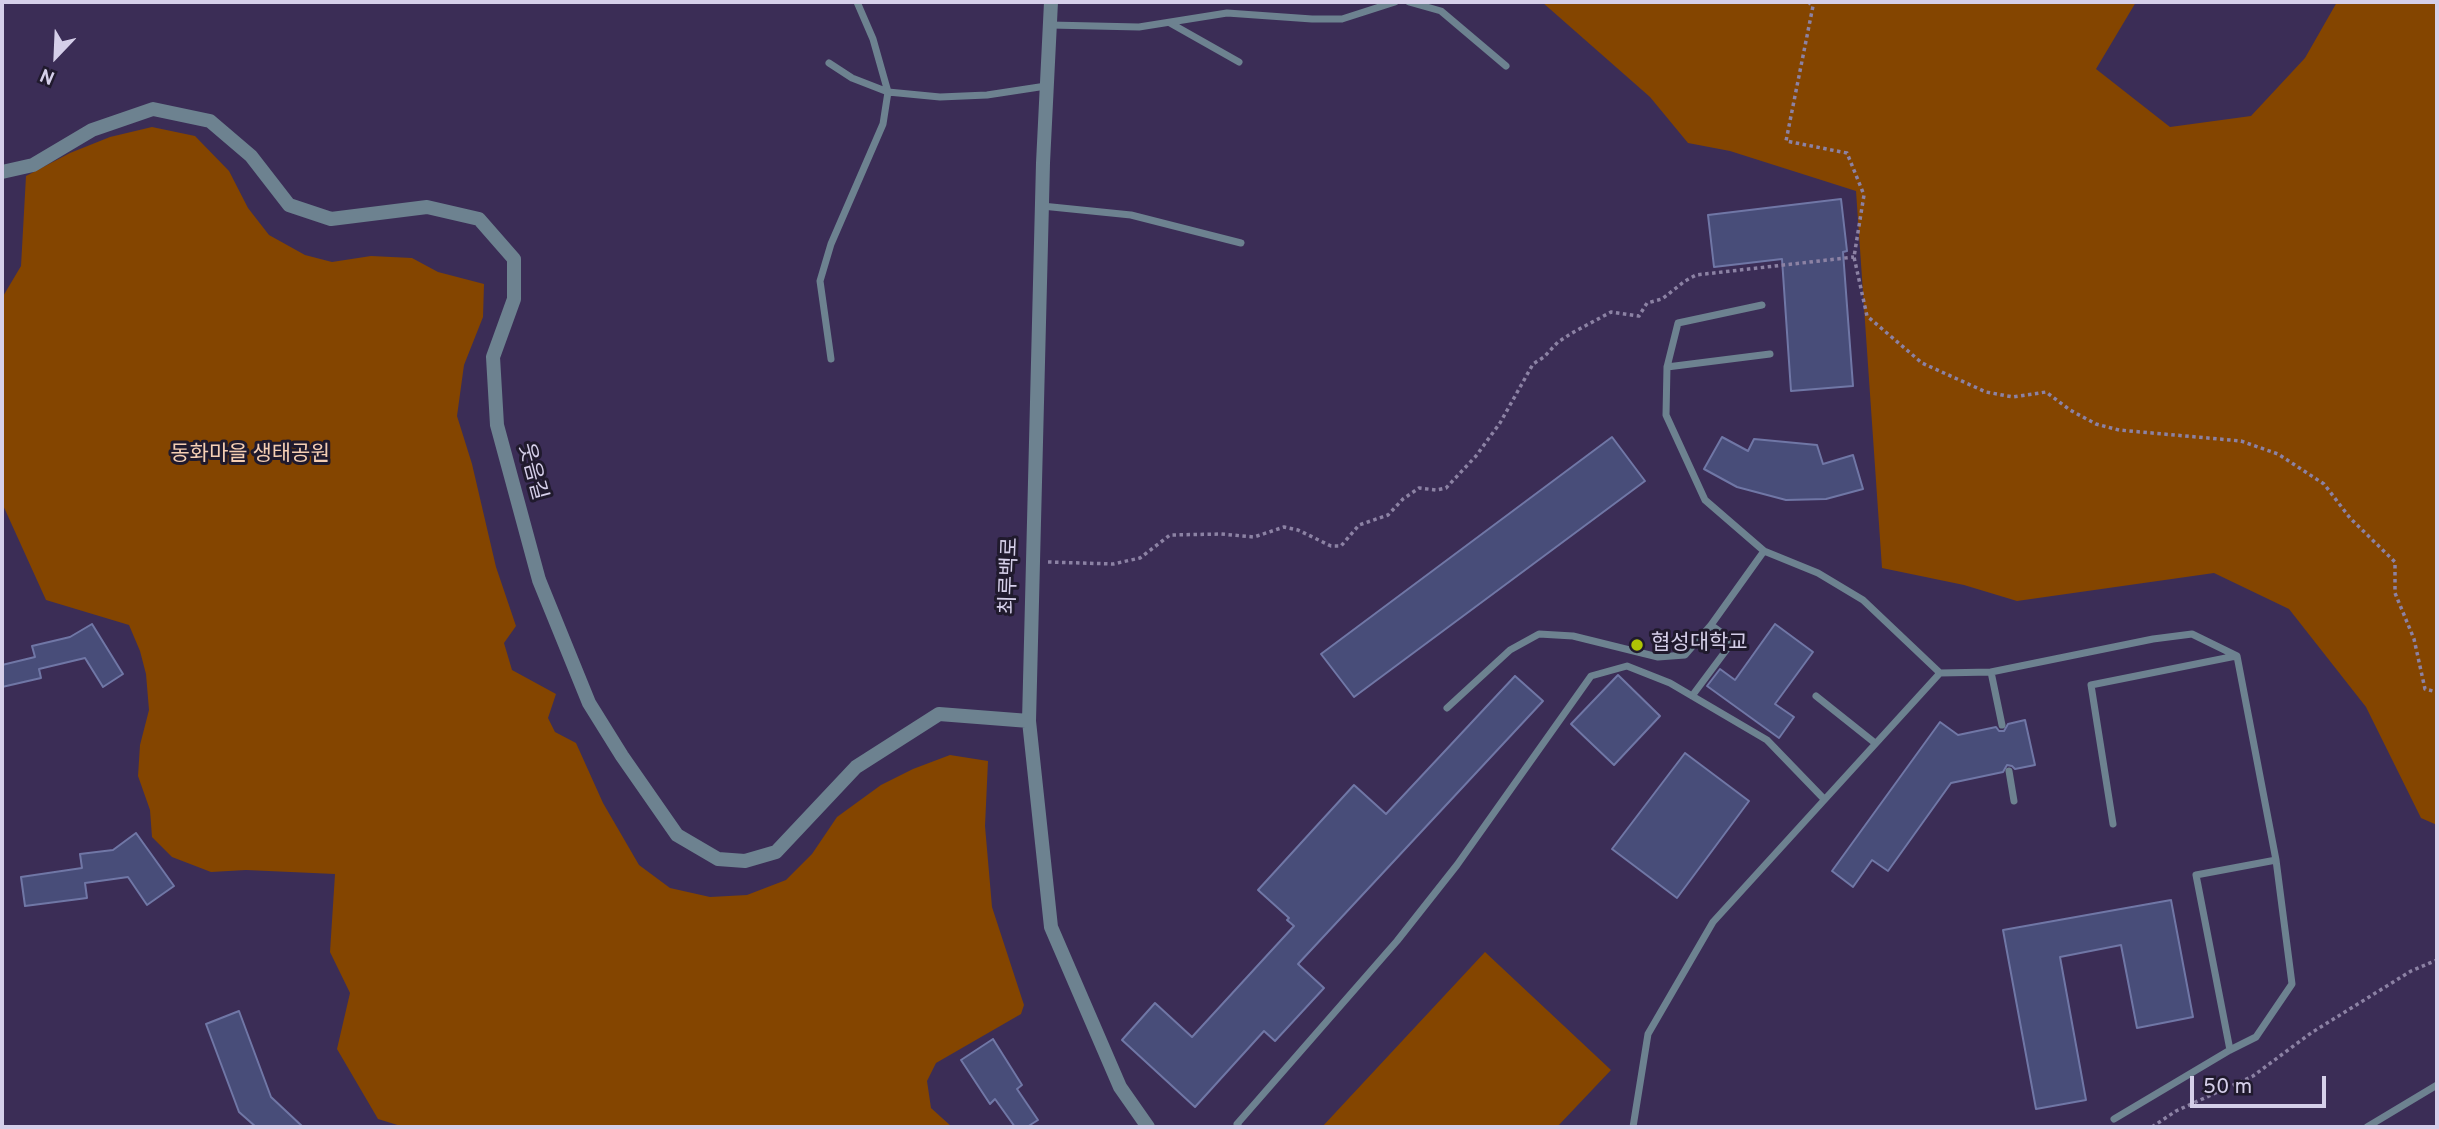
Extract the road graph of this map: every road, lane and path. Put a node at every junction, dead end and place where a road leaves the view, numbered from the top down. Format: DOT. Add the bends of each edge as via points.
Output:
graph roads {
  1 [pos="857,2"];
  2 [pos="1051,2"];
  3 [pos="1395,2"];
  4 [pos="1409,2"];
  5 [pos="1808,2"];
  6 [pos="1375,6"];
  7 [pos="1170,22"];
  8 [pos="1049,25"];
  9 [pos="1240,62"];
  10 [pos="829,63"];
  11 [pos="1506,66"];
  12 [pos="1047,86"];
  13 [pos="888,92"];
  14 [pos="2,172"];
  15 [pos="1042,206"];
  16 [pos="1241,243"];
  17 [pos="1854,257"];
  18 [pos="1762,306"];
  19 [pos="1770,354"];
  20 [pos="831,359"];
  21 [pos="1667,367"];
  22 [pos="1764,551"];
  23 [pos="1032,562"];
  24 [pos="1711,625"];
  25 [pos="2237,656"];
  26 [pos="1991,672"];
  27 [pos="1940,673"];
  28 [pos="2437,692"];
  29 [pos="1692,696"];
  30 [pos="1816,696"];
  31 [pos="1447,708"];
  32 [pos="1029,721"];
  33 [pos="2001,725"];
  34 [pos="1875,743"];
  35 [pos="2009,771"];
  36 [pos="1824,799"];
  37 [pos="2014,801"];
  38 [pos="2113,824"];
  39 [pos="2276,860"];
  40 [pos="2437,960"];
  41 [pos="2230,1050"];
  42 [pos="2437,1085"];
  43 [pos="2114,1119"];
  44 [pos="1149,1127"];
  45 [pos="1239,1127"];
  46 [pos="1633,1127"];
  47 [pos="2152,1127"];
  48 [pos="2367,1127"];
  1 -- 13 [label="lane"];
  2 -- 8 [label="street, 최루백로"];
  3 -- 6 [label="lane"];
  4 -- 11 [label="lane" via="1441,11"];
  5 -- 17 [label="path" via="1813,6 1786,141 1847,153 1864,195"];
  6 -- 7 [label="lane" via="1342,19 1227,13"];
  7 -- 8 [label="lane" via="1112,27"];
  7 -- 9 [label="lane"];
  8 -- 12 [label="street, 최루백로"];
  10 -- 13 [label="lane"];
  12 -- 13 [label="lane" via="940,97"];
  12 -- 15 [label="street, 최루백로"];
  13 -- 20 [label="lane" via="883,124 831,244 820,281"];
  14 -- 32 [label="street, 웃음길" via="33,165 92,130 153,109 211,121 251,156 289,205 331,219 427,207 479,219 514,259 514,299 492,357 497,425 539,580 589,703 622,756 677,835 718,859 745,861 776,852 856,767 939,714"];
  15 -- 16 [label="lane" via="1132,215"];
  15 -- 23 [label="street, 최루백로"];
  17 -- 23 [label="path" via="1696,275 1662,299 1647,303 1639,316 1611,312 1572,333 1533,364 1500,423 1446,488 1419,488 1388,515 1359,525 1341,546 1284,527 1254,537 1170,535 1140,558 1113,564"];
  17 -- 28 [label="path" via="1867,316 1922,363 1986,392 2013,397 2046,391 2096,424 2119,430 2241,441 2278,454 2324,484 2350,518 2395,562 2395,593 2414,639 2425,689"];
  18 -- 21 [label="lane" via="1678,323"];
  19 -- 21 [label="lane"];
  21 -- 22 [label="lane" via="1666,415 1705,500"];
  22 -- 24 [label="lane"];
  22 -- 27 [label="lane" via="1818,573 1863,600"];
  23 -- 32 [label="street, 최루백로"];
  24 -- 29 [label="lane" via="1733,641"];
  24 -- 31 [label="lane" via="1685,655 1658,657 1573,636 1539,634 1510,650"];
  25 -- 26 [label="lane" via="2192,634"];
  25 -- 38 [label="lane" via="2091,685"];
  25 -- 39 [label="lane"];
  26 -- 27 [label="lane"];
  26 -- 33 [label="lane"];
  27 -- 34 [label="lane"];
  29 -- 36 [label="lane" via="1767,740"];
  29 -- 45 [label="lane" via="1627,666 1591,676 1397,941"];
  30 -- 34 [label="lane"];
  32 -- 44 [label="street, 최루백로" via="1051,928 1120,1087"];
  34 -- 36 [label="lane"];
  35 -- 37 [label="lane"];
  36 -- 46 [label="lane" via="1713,922 1648,1034"];
  39 -- 41 [label="lane" via="2292,984 2256,1037"];
  39 -- 41 [label="lane" via="2196,876"];
  40 -- 47 [label="path" via="2311,1032 2253,1076"];
  41 -- 43 [label="lane"];
  42 -- 48 [label="lane"];
}
